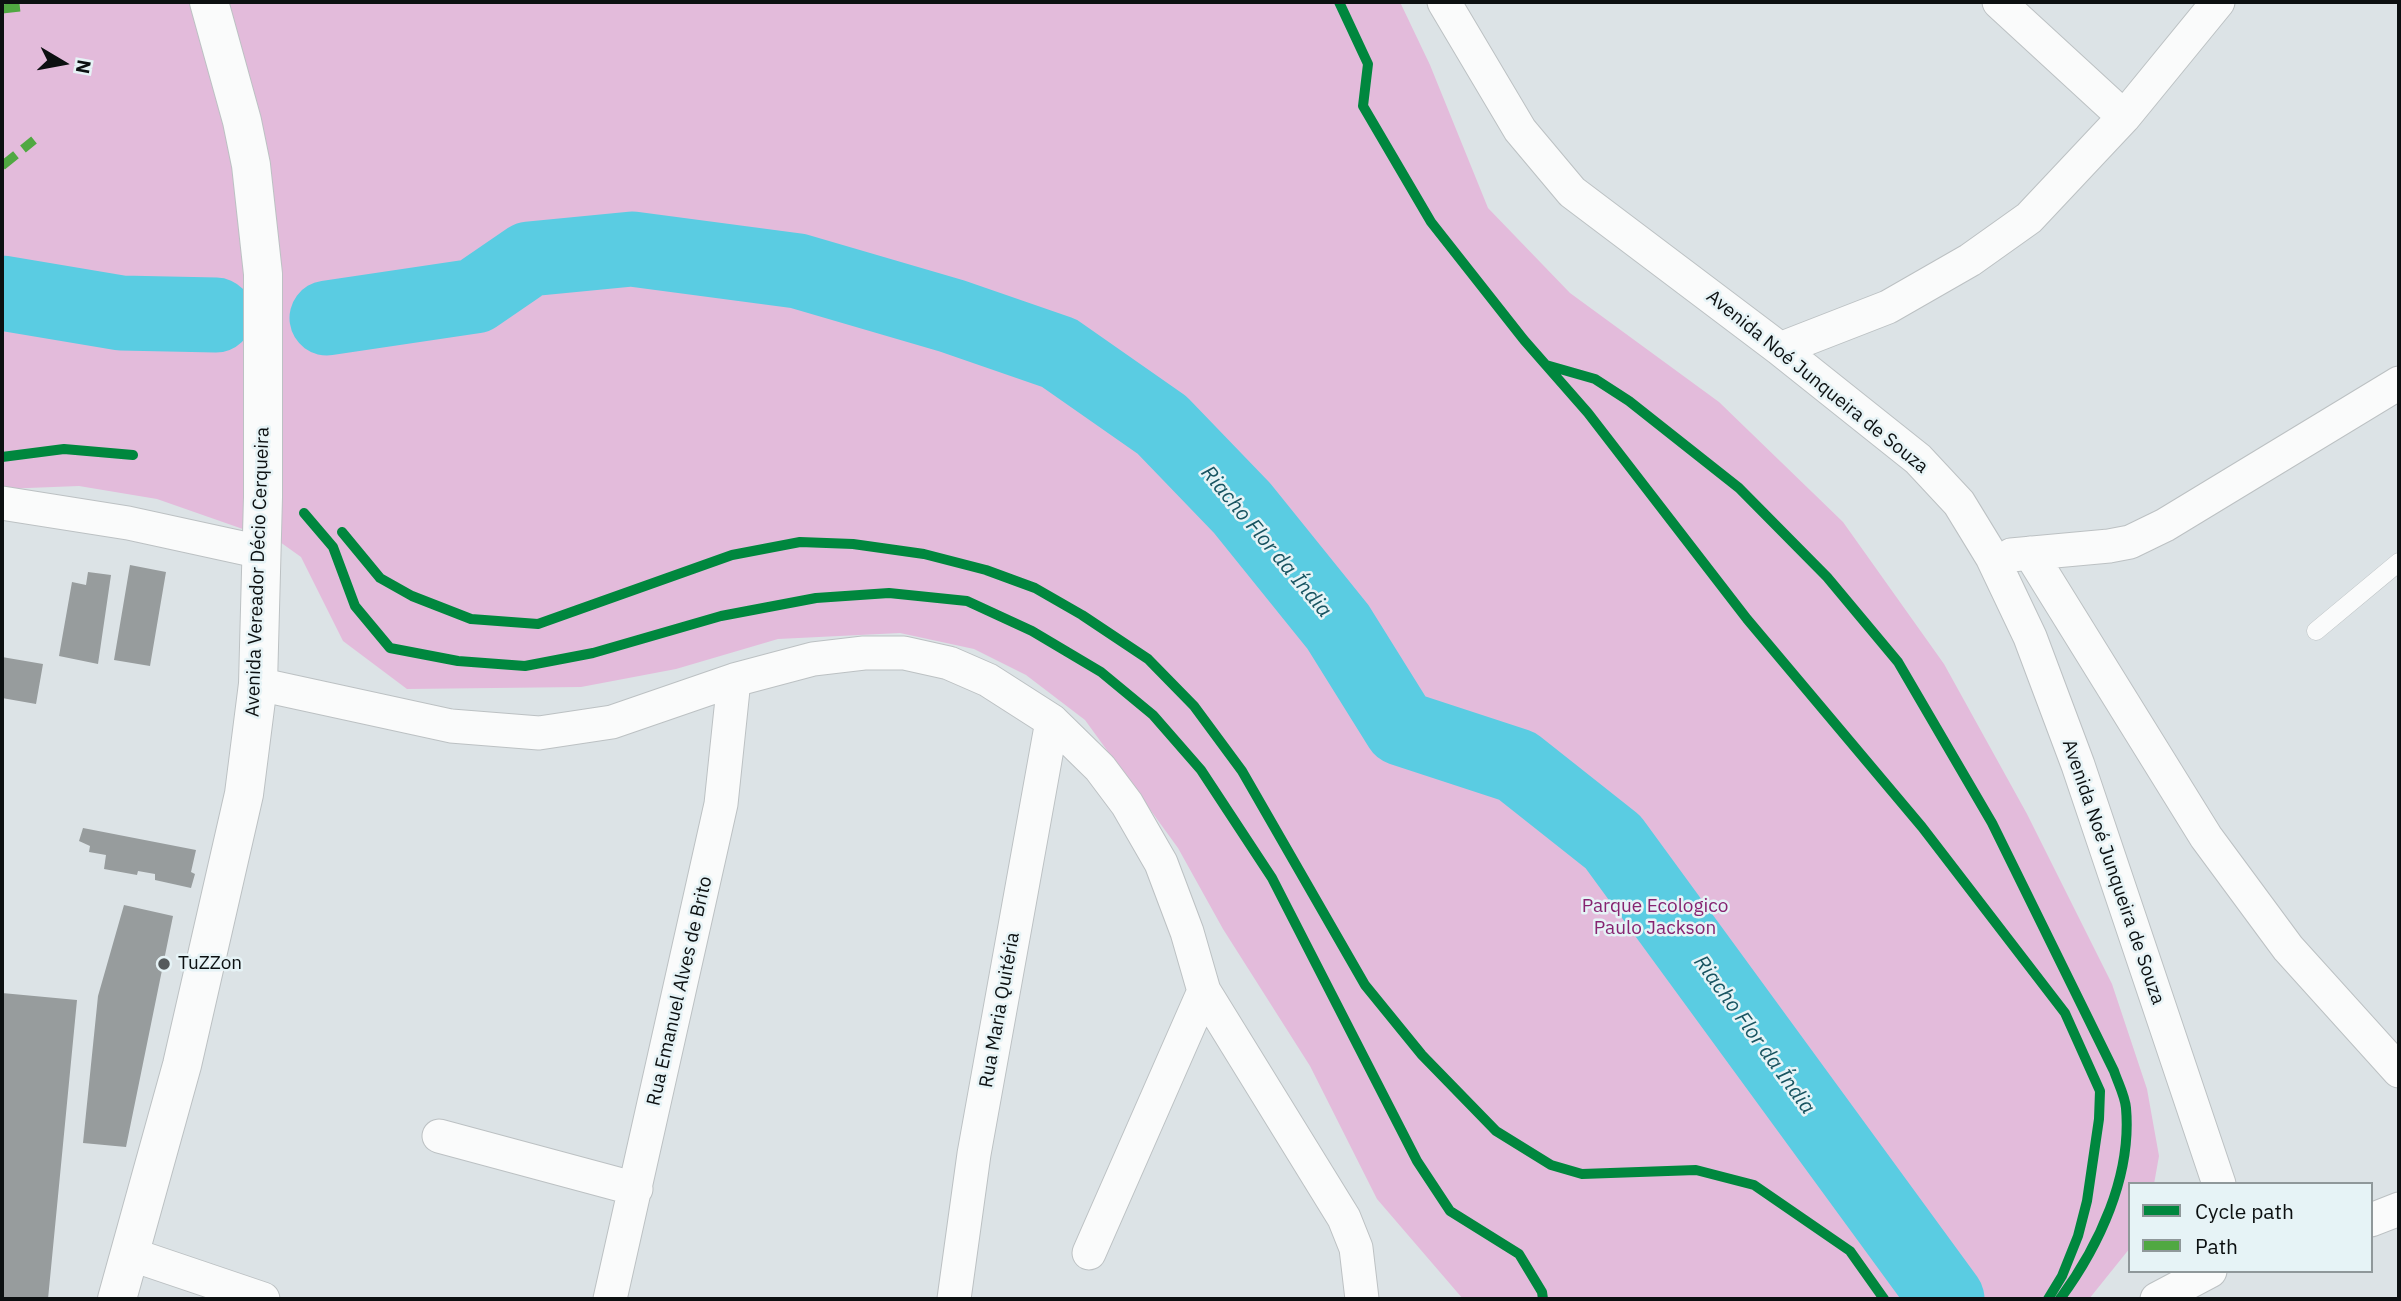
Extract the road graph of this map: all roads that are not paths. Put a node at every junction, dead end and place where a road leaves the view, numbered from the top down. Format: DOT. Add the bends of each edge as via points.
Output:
graph roads {
  1 [pos="209,2"];
  2 [pos="1444,2"];
  3 [pos="1998,2"];
  4 [pos="2218,2"];
  5 [pos="2123,117"];
  6 [pos="1780,349"];
  7 [pos="2399,383"];
  8 [pos="2,503"];
  9 [pos="261,552"];
  10 [pos="2030,553"];
  11 [pos="1992,557"];
  12 [pos="2399,562"];
  13 [pos="2316,631"];
  14 [pos="734,680"];
  15 [pos="258,684"];
  16 [pos="1052,721"];
  17 [pos="1204,991"];
  18 [pos="2399,1071"];
  19 [pos="439,1136"];
  20 [pos="2217,1182"];
  21 [pos="636,1189"];
  22 [pos="2399,1209"];
  23 [pos="2373,1219"];
  24 [pos="1089,1253"];
  25 [pos="130,1254"];
  26 [pos="2207,1273"];
  27 [pos="2169,1297"];
  28 [pos="117,1299"];
  29 [pos="263,1299"];
  30 [pos="610,1299"];
  31 [pos="954,1299"];
  32 [pos="1362,1299"];
  1 -- 9 [label="street, Avenida Vereador Décio Cerqueira" via="251,166 263,274"];
  2 -- 6 [label="street, Avenida Noé Junqueira de Souza" via="1520,130 1572,192"];
  3 -- 5 [label="street"];
  4 -- 5 [label="street"];
  5 -- 6 [label="street" via="2029,218 1970,260 1888,307"];
  6 -- 11 [label="street, Avenida Noé Junqueira de Souza" via="1918,459 1959,503"];
  7 -- 10 [label="street" via="2130,542"];
  8 -- 9 [label="street" via="128,523"];
  9 -- 15 [label="street, Avenida Vereador Décio Cerqueira"];
  10 -- 11 [label="street"];
  10 -- 18 [label="street" via="2206,836 2288,948"];
  11 -- 20 [label="street, Avenida Noé Junqueira de Souza" via="2030,636 2078,765"];
  12 -- 13 [label="lane"];
  14 -- 15 [label="street" via="612,722 538,733 451,726"];
  14 -- 16 [label="street" via="813,659 904,653 949,663 988,680"];
  14 -- 21 [label="street, Rua Emanuel Alves de Brito" via="721,804"];
  15 -- 25 [label="street, Avenida Vereador Décio Cerqueira" via="244,794 182,1065"];
  16 -- 17 [label="street" via="1100,768 1161,863"];
  16 -- 31 [label="street, Rua Maria Quitéria" via="974,1154"];
  17 -- 24 [label="street"];
  17 -- 32 [label="street" via="1344,1218 1356,1248"];
  19 -- 21 [label="street"];
  21 -- 30 [label="street, Rua Emanuel Alves de Brito"];
  22 -- 23 [label="street"];
  25 -- 28 [label="street, Avenida Vereador Décio Cerqueira"];
  25 -- 29 [label="street"];
  26 -- 27 [label="street"];
}
